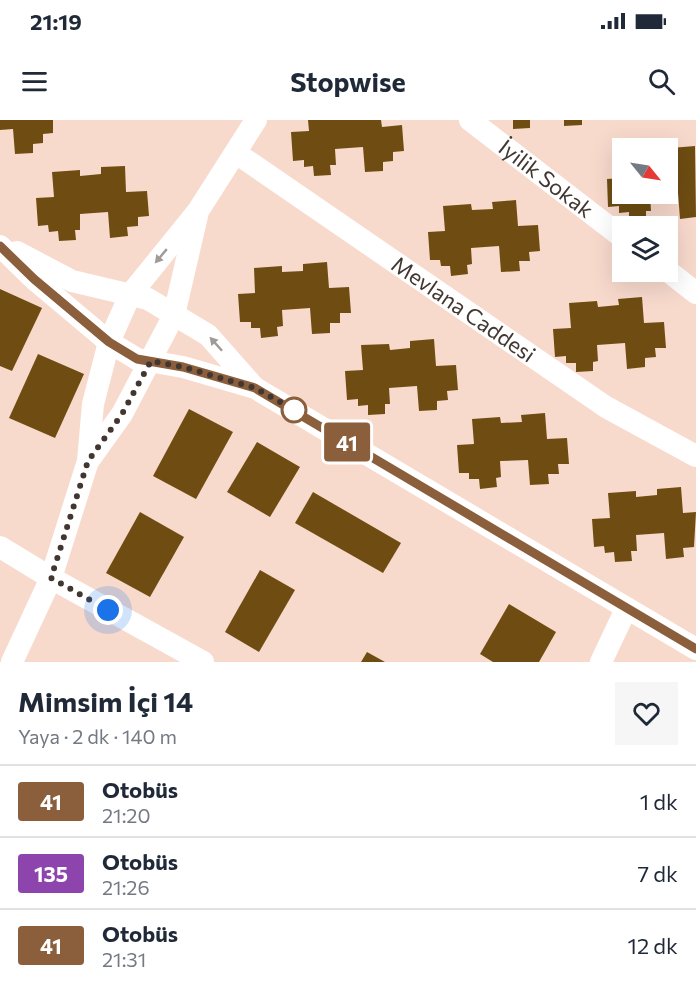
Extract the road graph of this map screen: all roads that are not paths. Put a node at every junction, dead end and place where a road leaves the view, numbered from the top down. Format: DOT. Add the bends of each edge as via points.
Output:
graph roads {
  1 [pos="256,120"];
  2 [pos="470,120"];
  3 [pos="236,153"];
  4 [pos="198,211"];
  5 [pos="612,229"];
  6 [pos="0,245"];
  7 [pos="678,279"];
  8 [pos="696,293"];
  9 [pos="130,295"];
  10 [pos="174,315"];
  11 [pos="109,342"];
  12 [pos="151,361"];
  13 [pos="255,388"];
  14 [pos="696,456"];
  15 [pos="88,461"];
  16 [pos="0,547"];
  17 [pos="51,578"];
  18 [pos="626,609"];
  19 [pos="696,649"];
  20 [pos="12,662"];
  21 [pos="203,662"];
  22 [pos="601,662"];
  1 -- 3 [label="street"];
  2 -- 5 [label="street, İyilik Sokak"];
  3 -- 4 [label="street"];
  3 -- 14 [label="street, Mevlana Caddesi" via="606,407"];
  4 -- 9 [label="street, one-way"];
  4 -- 10 [label="street"];
  6 -- 9 [label="street" via="72,281"];
  6 -- 11 [label="street"];
  7 -- 8 [label="street"];
  9 -- 10 [label="street" via="148,299"];
  9 -- 11 [label="street"];
  10 -- 12 [label="street"];
  13 -- 10 [label="street, one-way" via="208,336"];
  11 -- 12 [label="street" via="137,359"];
  11 -- 15 [label="street" via="93,404"];
  12 -- 13 [label="street"];
  12 -- 15 [label="street" via="122,414"];
  13 -- 18 [label="street"];
  15 -- 17 [label="street"];
  16 -- 17 [label="street"];
  17 -- 20 [label="street"];
  17 -- 21 [label="street"];
  18 -- 19 [label="street"];
  18 -- 22 [label="street"];
}
